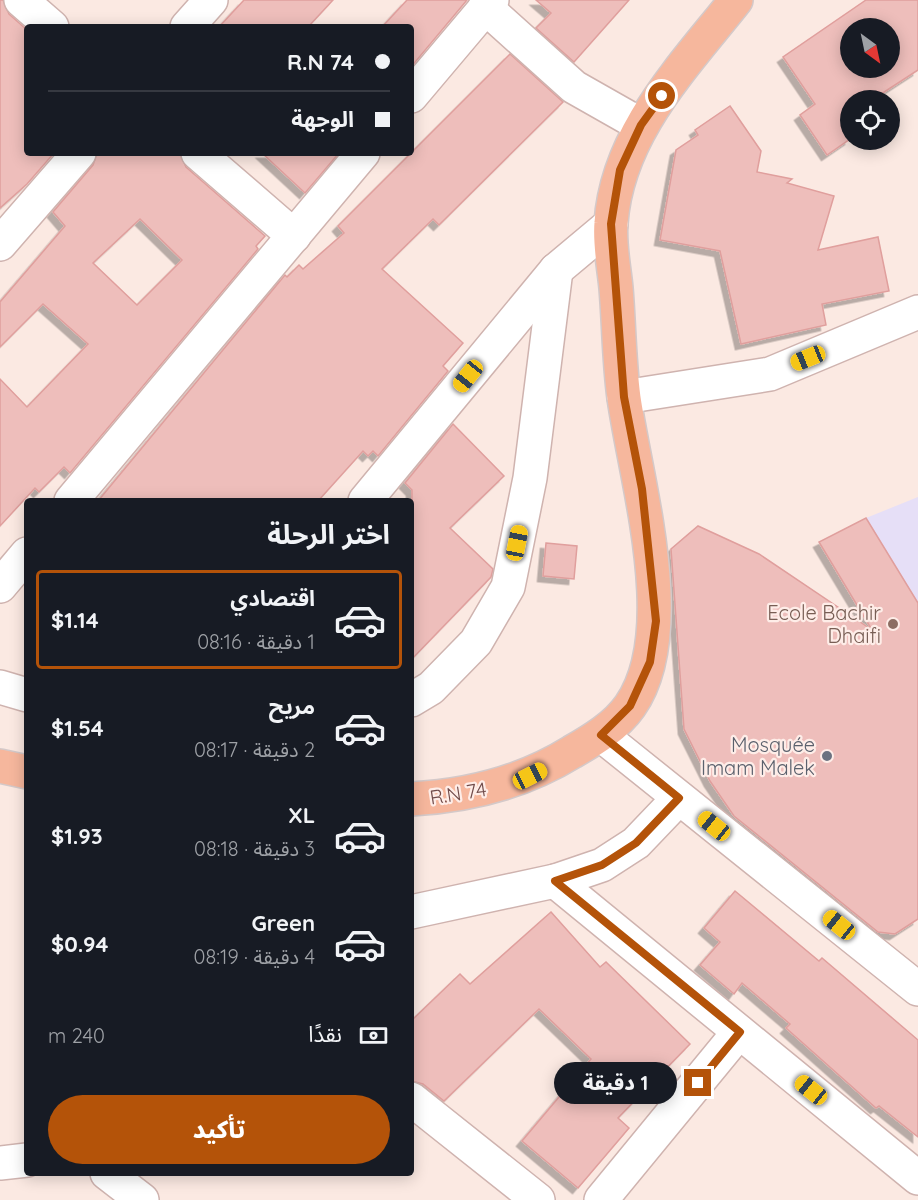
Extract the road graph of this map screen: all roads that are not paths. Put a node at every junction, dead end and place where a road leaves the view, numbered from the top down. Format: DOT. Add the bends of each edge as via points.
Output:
graph roads {
  1 [pos="21,0"];
  2 [pos="211,0"];
  3 [pos="736,0"];
  4 [pos="489,4"];
  5 [pos="49,24"];
  6 [pos="191,24"];
  7 [pos="414,92"];
  8 [pos="641,125"];
  9 [pos="76,156"];
  10 [pos="201,156"];
  11 [pos="361,156"];
  12 [pos="611,224"];
  13 [pos="294,236"];
  14 [pos="0,244"];
  15 [pos="556,270"];
  16 [pos="918,312"];
  17 [pos="624,397"];
  18 [pos="74,498"];
  19 [pos="367,498"];
  20 [pos="24,558"];
  21 [pos="0,586"];
  22 [pos="0,687"];
  23 [pos="24,694"];
  24 [pos="414,698"];
  25 [pos="601,735"];
  26 [pos="0,766"];
  27 [pos="24,771"];
  28 [pos="679,798"];
  29 [pos="414,799"];
  30 [pos="555,881"];
  31 [pos="414,911"];
  32 [pos="918,989"];
  33 [pos="740,1032"];
  34 [pos="414,1101"];
  35 [pos="24,1160"];
  36 [pos="0,1163"];
  37 [pos="111,1176"];
  38 [pos="918,1178"];
  39 [pos="141,1200"];
  40 [pos="538,1200"];
  41 [pos="600,1200"];
  1 -- 5 [label="street"];
  2 -- 6 [label="street"];
  3 -- 8 [label="main road, R.N 74"];
  4 -- 7 [label="street"];
  4 -- 8 [label="street" via="574,87"];
  8 -- 12 [label="main road, R.N 74" via="620,170"];
  9 -- 14 [label="street"];
  10 -- 13 [label="street"];
  11 -- 13 [label="street"];
  12 -- 15 [label="street"];
  12 -- 17 [label="main road, R.N 74"];
  13 -- 18 [label="street"];
  15 -- 19 [label="street"];
  15 -- 24 [label="street" via="530,478 508,586 476,642 431,688"];
  16 -- 17 [label="street" via="770,374"];
  17 -- 25 [label="main road, R.N 74" via="642,489 656,621 650,662 630,706"];
  20 -- 21 [label="street"];
  22 -- 23 [label="street"];
  25 -- 28 [label="street"];
  25 -- 29 [label="main road, R.N 74" via="530,776 476,793"];
  26 -- 27 [label="main road"];
  28 -- 30 [label="street" via="636,843 602,865"];
  28 -- 32 [label="street"];
  30 -- 31 [label="street"];
  30 -- 33 [label="street"];
  33 -- 38 [label="street"];
  33 -- 41 [label="street"];
  34 -- 40 [label="street"];
  35 -- 36 [label="street"];
  37 -- 39 [label="street"];
}
